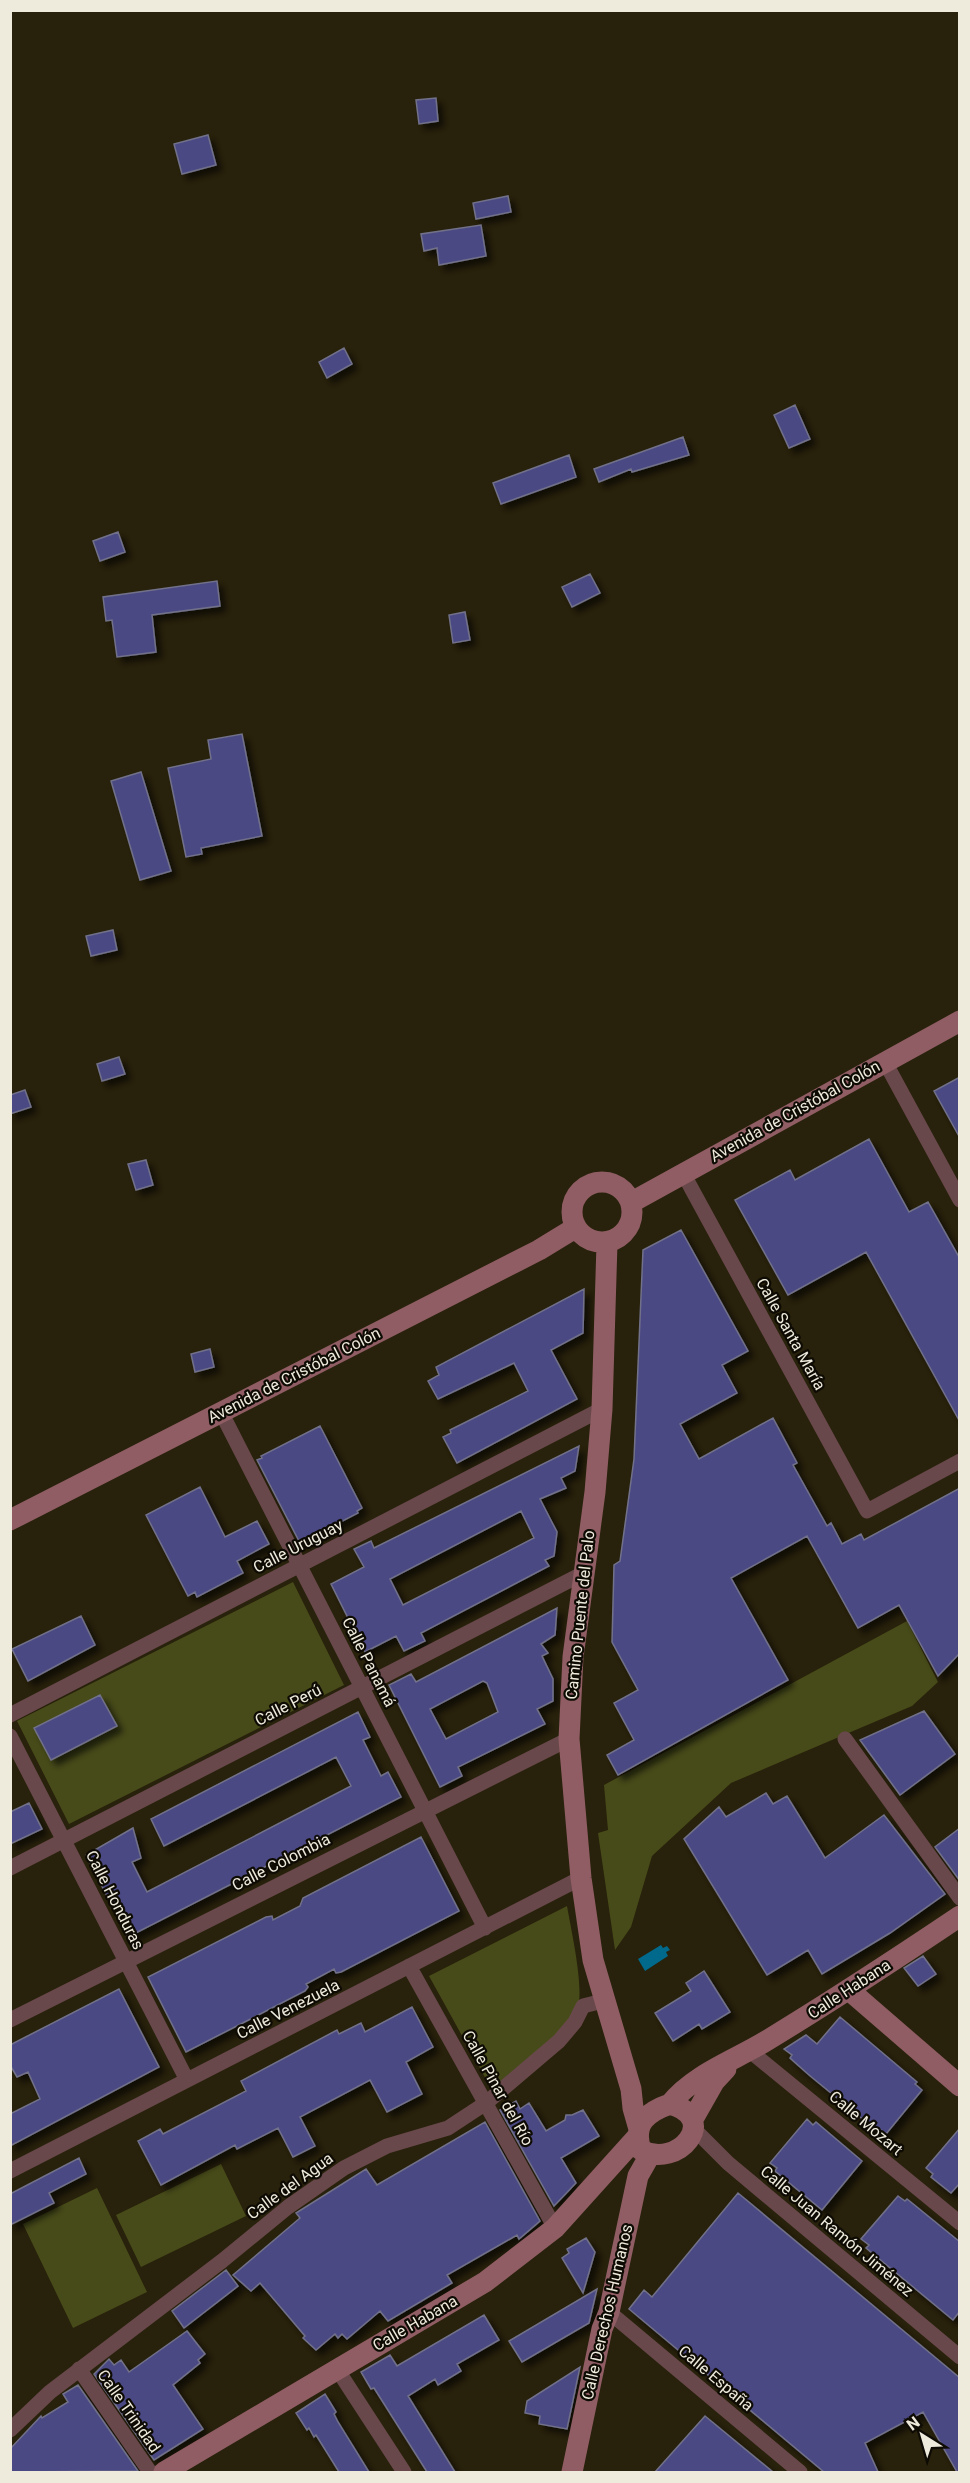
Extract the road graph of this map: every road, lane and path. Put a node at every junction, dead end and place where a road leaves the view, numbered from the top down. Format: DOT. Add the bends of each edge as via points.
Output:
graph roads {
  1 [pos="960,1021"];
  2 [pos="885,1062"];
  3 [pos="683,1173"];
  4 [pos="960,1200"];
  5 [pos="632,1202"];
  6 [pos="575,1228"];
  7 [pos="607,1243"];
  8 [pos="602,1409"];
  9 [pos="221,1412"];
  10 [pos="960,1461"];
  11 [pos="10,1520"];
  12 [pos="299,1566"];
  13 [pos="582,1574"];
  14 [pos="362,1687"];
  15 [pos="10,1715"];
  16 [pos="10,1736"];
  17 [pos="569,1738"];
  18 [pos="845,1739"];
  19 [pos="425,1810"];
  20 [pos="64,1840"];
  21 [pos="10,1868"];
  22 [pos="581,1878"];
  23 [pos="960,1898"];
  24 [pos="960,1916"];
  25 [pos="485,1928"];
  26 [pos="125,1960"];
  27 [pos="409,1966"];
  28 [pos="849,1990"];
  29 [pos="603,2001"];
  30 [pos="10,2020"];
  31 [pos="744,2055"];
  32 [pos="187,2080"];
  33 [pos="960,2086"];
  34 [pos="631,2089"];
  35 [pos="486,2103"];
  36 [pos="664,2106"];
  37 [pos="694,2124"];
  38 [pos="638,2133"];
  39 [pos="650,2155"];
  40 [pos="10,2171"];
  41 [pos="960,2223"];
  42 [pos="555,2228"];
  43 [pos="609,2312"];
  44 [pos="960,2357"];
  45 [pos="79,2369"];
  46 [pos="337,2369"];
  47 [pos="10,2430"];
  48 [pos="150,2472"];
  49 [pos="164,2472"];
  50 [pos="404,2472"];
  51 [pos="572,2472"];
  52 [pos="800,2472"];
  1 -- 2 [label="street, Avenida de Cristóbal Colón"];
  2 -- 3 [label="street, Avenida de Cristóbal Colón"];
  2 -- 4 [label="street"];
  3 -- 5 [label="street, Avenida de Cristóbal Colón"];
  3 -- 10 [label="street, Calle Santa María" via="867,1511"];
  5 -- 6 [label="street" via="621,1187 609,1182 585,1186 574,1199 571,1216"];
  5 -- 7 [label="street" via="633,1219 623,1235"];
  6 -- 7 [label="street" via="590,1241"];
  6 -- 9 [label="street, Avenida de Cristóbal Colón"];
  7 -- 8 [label="street, Camino Puente del Palo"];
  8 -- 12 [label="street, Calle Uruguay"];
  8 -- 13 [label="street, Camino Puente del Palo" via="595,1492"];
  9 -- 11 [label="street, Avenida de Cristóbal Colón"];
  9 -- 12 [label="street, Calle Panamá"];
  12 -- 14 [label="street, Calle Panamá"];
  12 -- 15 [label="street, Calle Uruguay"];
  13 -- 14 [label="street, Calle Perú"];
  13 -- 17 [label="street, Camino Puente del Palo"];
  14 -- 19 [label="street, Calle Panamá"];
  14 -- 20 [label="street, Calle Perú"];
  16 -- 20 [label="street, Calle Honduras"];
  17 -- 19 [label="street, Calle Colombia"];
  17 -- 22 [label="street, Camino Puente del Palo"];
  18 -- 23 [label="street"];
  19 -- 25 [label="street, Calle Panamá"];
  19 -- 26 [label="street, Calle Colombia"];
  20 -- 21 [label="street, Calle Perú"];
  20 -- 26 [label="street, Calle Honduras"];
  22 -- 25 [label="street, Calle Venezuela"];
  22 -- 29 [label="street, Camino Puente del Palo"];
  24 -- 28 [label="street, Calle Habana"];
  25 -- 27 [label="street, Calle Venezuela"];
  26 -- 30 [label="street, Calle Colombia"];
  26 -- 32 [label="street, Calle Honduras"];
  27 -- 32 [label="street, Calle Venezuela"];
  27 -- 35 [label="street, Calle Pinar del Río"];
  28 -- 31 [label="street, Calle Habana"];
  28 -- 33 [label="street"];
  29 -- 34 [label="street, Camino Puente del Palo"];
  29 -- 35 [label="street, Calle del Agua" via="583,2006 559,2041"];
  31 -- 36 [label="street, Calle Habana" via="713,2070"];
  31 -- 37 [label="street, Calle Habana" via="714,2082"];
  31 -- 41 [label="street, Calle Mozart"];
  32 -- 40 [label="street, Calle Venezuela"];
  34 -- 36 [label="street"];
  34 -- 38 [label="street, Camino Puente del Palo"];
  35 -- 42 [label="street, Calle Pinar del Río"];
  35 -- 45 [label="street, Calle del Agua" via="448,2128 387,2146 344,2168"];
  36 -- 37 [label="street" via="683,2108"];
  36 -- 38 [label="street" via="649,2114"];
  37 -- 39 [label="street" via="684,2146 668,2155"];
  37 -- 44 [label="street, Calle Juan Ramón Jiménez" via="728,2163"];
  38 -- 39 [label="street" via="641,2150"];
  38 -- 42 [label="street, Calle Habana"];
  39 -- 43 [label="street, Calle Derechos Humanos" via="638,2176"];
  42 -- 46 [label="street, Calle Habana" via="485,2282"];
  43 -- 51 [label="street, Calle Derechos Humanos"];
  43 -- 52 [label="street, Calle España"];
  45 -- 47 [label="street, Calle del Agua"];
  45 -- 48 [label="street, Calle Trinidad"];
  46 -- 49 [label="street, Calle Habana"];
  46 -- 50 [label="street"];
}
